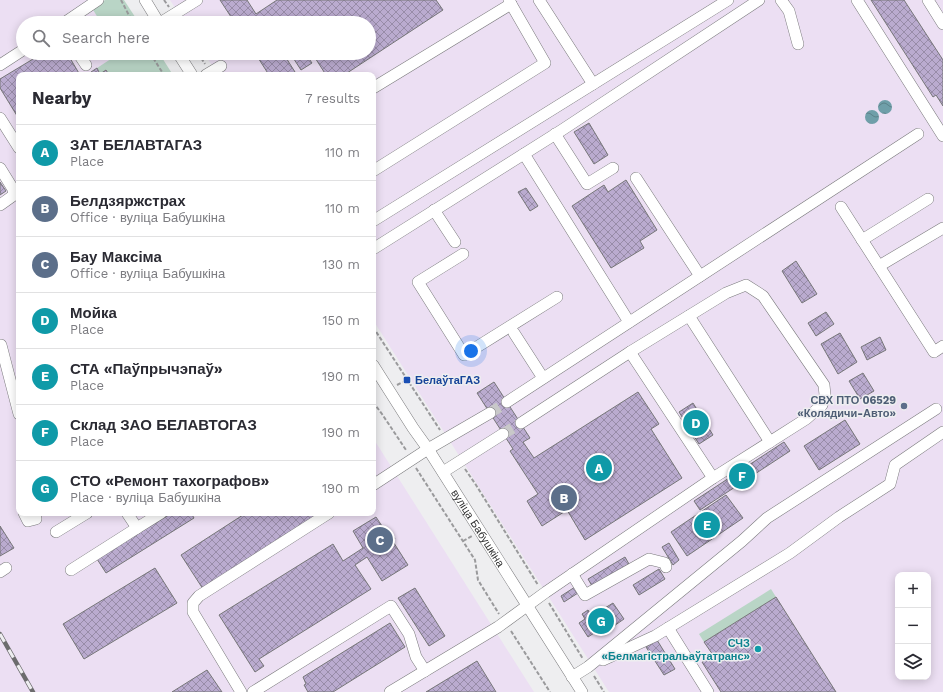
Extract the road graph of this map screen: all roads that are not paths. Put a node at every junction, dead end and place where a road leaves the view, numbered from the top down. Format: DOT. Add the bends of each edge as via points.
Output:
graph roads {
  1 [pos="98,0"];
  2 [pos="144,0"];
  3 [pos="197,0"];
  4 [pos="539,0"];
  5 [pos="728,0"];
  6 [pos="759,0"];
  7 [pos="781,0"];
  8 [pos="857,0"];
  9 [pos="928,0"];
  10 [pos="510,2"];
  11 [pos="74,16"];
  12 [pos="155,16"];
  13 [pos="171,16"];
  14 [pos="943,24"];
  15 [pos="798,44"];
  16 [pos="16,55"];
  17 [pos="83,60"];
  18 [pos="182,60"];
  19 [pos="0,65"];
  20 [pos="86,65"];
  21 [pos="221,66"];
  22 [pos="190,72"];
  23 [pos="211,72"];
  24 [pos="594,84"];
  25 [pos="376,86"];
  26 [pos="0,118"];
  27 [pos="942,132"];
  28 [pos="555,134"];
  29 [pos="918,134"];
  30 [pos="16,143"];
  31 [pos="524,154"];
  32 [pos="0,168"];
  33 [pos="612,168"];
  34 [pos="376,169"];
  35 [pos="636,178"];
  36 [pos="928,199"];
  37 [pos="0,205"];
  38 [pos="840,207"];
  39 [pos="434,210"];
  40 [pos="376,219"];
  41 [pos="943,228"];
  42 [pos="862,240"];
  43 [pos="455,242"];
  44 [pos="376,247"];
  45 [pos="463,254"];
  46 [pos="879,266"];
  47 [pos="700,276"];
  48 [pos="557,297"];
  49 [pos="689,316"];
  50 [pos="629,322"];
  51 [pos="514,333"];
  52 [pos="0,344"];
  53 [pos="943,346"];
  54 [pos="630,352"];
  55 [pos="376,378"];
  56 [pos="543,378"];
  57 [pos="507,402"];
  58 [pos="16,403"];
  59 [pos="936,409"];
  60 [pos="490,414"];
  61 [pos="520,423"];
  62 [pos="943,432"];
  63 [pos="503,434"];
  64 [pos="770,442"];
  65 [pos="428,449"];
  66 [pos="443,472"];
  67 [pos="713,478"];
  68 [pos="376,483"];
  69 [pos="26,516"];
  70 [pos="36,516"];
  71 [pos="82,516"];
  72 [pos="129,516"];
  73 [pos="156,516"];
  74 [pos="324,516"];
  75 [pos="137,528"];
  76 [pos="56,532"];
  77 [pos="666,567"];
  78 [pos="71,570"];
  79 [pos="572,574"];
  80 [pos="527,605"];
  81 [pos="668,628"];
  82 [pos="588,667"];
  83 [pos="425,671"];
  84 [pos="572,677"];
  85 [pos="241,692"];
  86 [pos="253,692"];
  87 [pos="390,692"];
  88 [pos="582,692"];
  89 [pos="708,692"];
  1 -- 11 [label="street"];
  2 -- 12 [label="street"];
  3 -- 13 [label="street"];
  4 -- 24 [label="street"];
  5 -- 24 [label="street"];
  6 -- 28 [label="street"];
  7 -- 15 [label="street" via="789,11"];
  8 -- 27 [label="street"];
  9 -- 14 [label="street"];
  10 -- 25 [label="street"];
  10 -- 34 [label="street" via="545,63"];
  16 -- 19 [label="street"];
  17 -- 20 [label="street"];
  18 -- 22 [label="street"];
  21 -- 23 [label="street"];
  24 -- 40 [label="street"];
  26 -- 30 [label="street"];
  28 -- 31 [label="street"];
  28 -- 33 [label="street" via="587,184"];
  29 -- 47 [label="street"];
  31 -- 39 [label="street"];
  31 -- 50 [label="street"];
  32 -- 37 [label="street" via="14,195"];
  35 -- 47 [label="street"];
  36 -- 42 [label="street"];
  38 -- 42 [label="street"];
  39 -- 43 [label="street"];
  39 -- 44 [label="street"];
  41 -- 46 [label="street"];
  42 -- 46 [label="street"];
  45 -- 48 [label="street" via="418,282 464,355"];
  46 -- 53 [label="street" via="934,352"];
  47 -- 50 [label="street"];
  49 -- 54 [label="street"];
  49 -- 64 [label="street"];
  49 -- 64 [label="street" via="726,293 746,285 764,296 824,385 822,405 806,419"];
  50 -- 56 [label="street"];
  51 -- 56 [label="street"];
  52 -- 58 [label="street"];
  54 -- 61 [label="street"];
  54 -- 67 [label="street"];
  55 -- 65 [label="street, вуліца Бабушкіна"];
  56 -- 57 [label="street"];
  59 -- 82 [label="street" via="767,518"];
  60 -- 65 [label="street"];
  62 -- 81 [label="street" via="895,465 890,484 790,553"];
  63 -- 66 [label="street"];
  64 -- 67 [label="street"];
  65 -- 66 [label="street, вуліца Бабушкіна"];
  65 -- 68 [label="street"];
  66 -- 80 [label="street, вуліца Бабушкіна"];
  67 -- 79 [label="street"];
  69 -- 70 [label="street" via="28,521 36,519"];
  71 -- 76 [label="street"];
  72 -- 75 [label="street"];
  73 -- 75 [label="street"];
  74 -- 85 [label="street" via="199,596 193,603 193,612"];
  75 -- 78 [label="street"];
  77 -- 79 [label="street" via="665,563 649,559 586,595"];
  79 -- 80 [label="street"];
  80 -- 83 [label="street" via="498,627"];
  80 -- 84 [label="street, вуліца Бабушкіна"];
  81 -- 82 [label="street"];
  81 -- 89 [label="street"];
  82 -- 84 [label="street"];
  83 -- 86 [label="street" via="416,657 409,634 391,606"];
  83 -- 87 [label="street"];
  84 -- 88 [label="street, вуліца Бабушкіна"];
}
